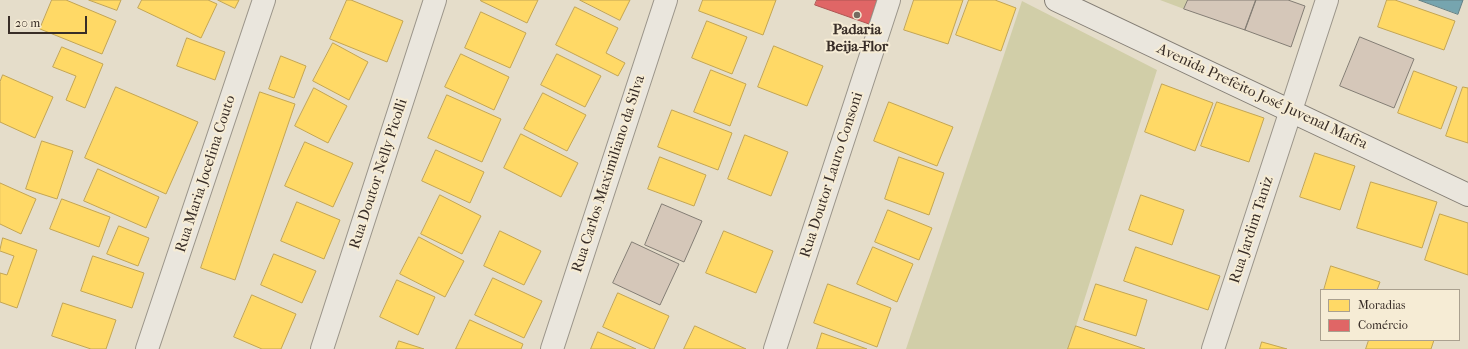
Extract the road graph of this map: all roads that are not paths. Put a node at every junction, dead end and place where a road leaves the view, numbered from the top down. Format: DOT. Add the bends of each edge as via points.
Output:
graph roads {
  1 [pos="264,0"];
  2 [pos="435,0"];
  3 [pos="666,0"];
  4 [pos="889,0"];
  5 [pos="1056,0"];
  6 [pos="1328,0"];
  7 [pos="1291,111"];
  8 [pos="1468,195"];
  9 [pos="147,349"];
  10 [pos="322,349"];
  11 [pos="552,349"];
  12 [pos="775,349"];
  13 [pos="1213,349"];
  1 -- 9 [label="street, Rua Maria Jocelina Couto"];
  2 -- 10 [label="street, Rua Doutor Nelly Picolli"];
  3 -- 11 [label="street, Rua Carlos Maximiliano da Silva"];
  4 -- 12 [label="street, Rua Doutor Lauro Consoni"];
  5 -- 7 [label="street, Avenida Prefeito José Juvenal Mafra"];
  6 -- 7 [label="street, Rua Jardim Taniz"];
  7 -- 8 [label="street, Avenida Prefeito José Juvenal Mafra"];
  7 -- 13 [label="street, Rua Jardim Taniz"];
}
